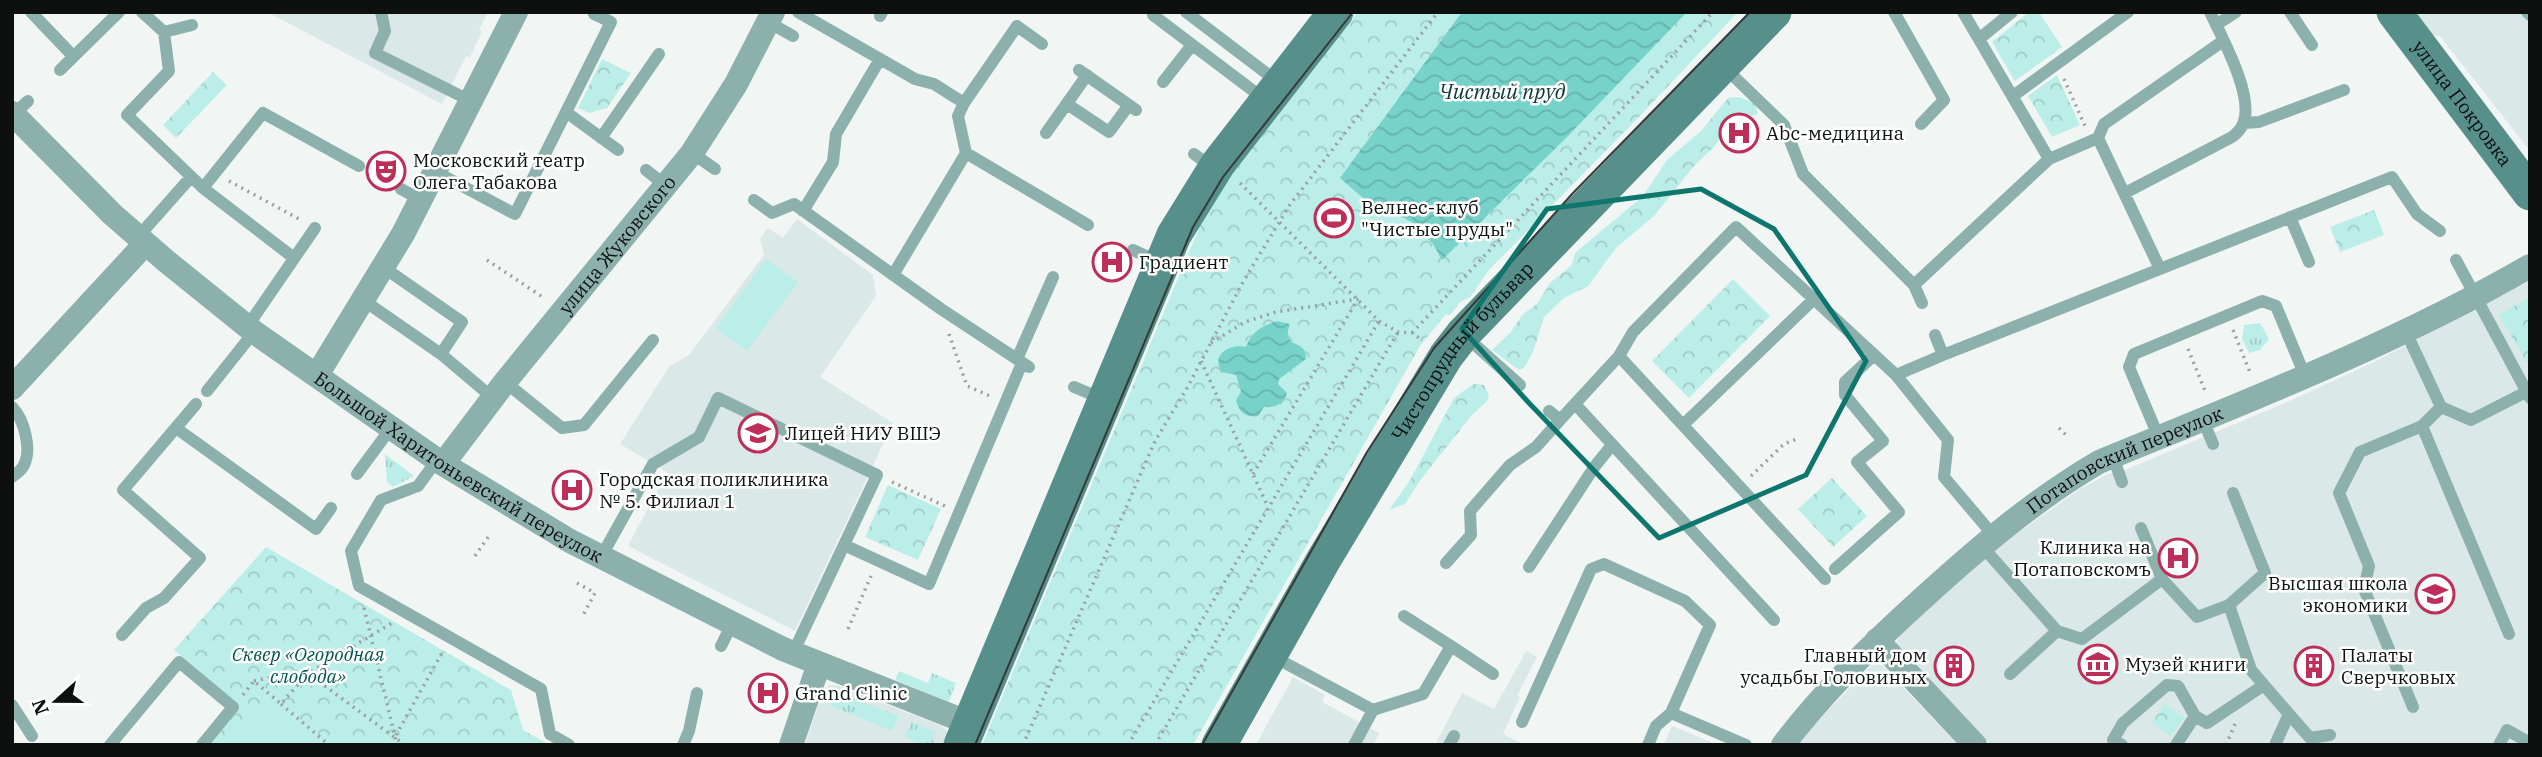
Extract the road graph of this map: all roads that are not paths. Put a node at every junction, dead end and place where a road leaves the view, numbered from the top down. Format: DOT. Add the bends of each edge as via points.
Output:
graph roads {
  1 [pos="31,12"];
  2 [pos="118,12"];
  3 [pos="142,12"];
  4 [pos="381,12"];
  5 [pos="516,12"];
  6 [pos="798,12"];
  7 [pos="1186,12"];
  8 [pos="1336,12"];
  9 [pos="1774,12"];
  10 [pos="1894,12"];
  11 [pos="1963,12"];
  12 [pos="2012,12"];
  13 [pos="2128,12"];
  14 [pos="2210,12"];
  15 [pos="2236,12"];
  16 [pos="2290,12"];
  17 [pos="2394,12"];
  18 [pos="594,14"];
  19 [pos="1153,15"];
  20 [pos="770,17"];
  21 [pos="192,25"];
  22 [pos="2216,25"];
  23 [pos="164,32"];
  24 [pos="793,36"];
  25 [pos="1979,39"];
  26 [pos="2223,41"];
  27 [pos="1042,44"];
  28 [pos="1192,45"];
  29 [pos="2312,45"];
  30 [pos="659,54"];
  31 [pos="73,57"];
  32 [pos="880,59"];
  33 [pos="1723,65"];
  34 [pos="60,70"];
  35 [pos="1163,82"];
  36 [pos="2344,90"];
  37 [pos="1274,93"];
  38 [pos="2013,96"];
  39 [pos="471,101"];
  40 [pos="964,103"];
  41 [pos="1067,104"];
  42 [pos="18,109"];
  43 [pos="566,112"];
  44 [pos="2244,123"];
  45 [pos="1921,124"];
  46 [pos="1046,133"];
  47 [pos="601,138"];
  48 [pos="2095,139"];
  49 [pos="618,150"];
  50 [pos="966,152"];
  51 [pos="692,153"];
  52 [pos="2049,159"];
  53 [pos="359,166"];
  54 [pos="715,169"];
  55 [pos="646,170"];
  56 [pos="436,172"];
  57 [pos="191,177"];
  58 [pos="666,186"];
  59 [pos="203,187"];
  60 [pos="2125,193"];
  61 [pos="2530,193"];
  62 [pos="754,200"];
  63 [pos="803,211"];
  64 [pos="2290,217"];
  65 [pos="1088,225"];
  66 [pos="315,228"];
  67 [pos="2440,231"];
  68 [pos="141,241"];
  69 [pos="294,258"];
  70 [pos="2456,260"];
  71 [pos="2309,262"];
  72 [pos="2530,266"];
  73 [pos="383,267"];
  74 [pos="2160,269"];
  75 [pos="893,275"];
  76 [pos="1053,277"];
  77 [pos="1914,285"];
  78 [pos="2475,298"];
  79 [pos="1814,299"];
  80 [pos="363,300"];
  81 [pos="1922,303"];
  82 [pos="251,329"];
  83 [pos="2406,332"];
  84 [pos="1463,334"];
  85 [pos="1935,335"];
  86 [pos="653,340"];
  87 [pos="441,354"];
  88 [pos="1874,355"];
  89 [pos="1943,355"];
  90 [pos="1619,356"];
  91 [pos="1023,363"];
  92 [pos="317,375"];
  93 [pos="1896,375"];
  94 [pos="2305,376"];
  95 [pos="1520,385"];
  96 [pos="12,388"];
  97 [pos="499,390"];
  98 [pos="207,391"];
  99 [pos="2528,395"];
  100 [pos="197,404"];
  101 [pos="1576,404"];
  102 [pos="12,407"];
  103 [pos="2441,407"];
  104 [pos="2203,420"];
  105 [pos="1683,425"];
  106 [pos="2422,426"];
  107 [pos="176,428"];
  108 [pos="391,428"];
  109 [pos="2159,438"];
  110 [pos="2213,444"];
  111 [pos="1612,445"];
  112 [pos="2113,457"];
  113 [pos="440,462"];
  114 [pos="357,474"];
  115 [pos="12,477"];
  116 [pos="2122,482"];
  117 [pos="2233,493"];
  118 [pos="331,508"];
  119 [pos="2141,528"];
  120 [pos="1987,540"];
  121 [pos="844,545"];
  122 [pos="601,557"];
  123 [pos="1446,563"];
  124 [pos="1529,566"];
  125 [pos="1835,569"];
  126 [pos="1825,579"];
  127 [pos="2162,579"];
  128 [pos="2229,605"];
  129 [pos="1404,616"];
  130 [pos="1774,620"];
  131 [pos="732,624"];
  132 [pos="2057,631"];
  133 [pos="2509,634"];
  134 [pos="122,635"];
  135 [pos="1877,640"];
  136 [pos="720,646"];
  137 [pos="1451,646"];
  138 [pos="793,653"];
  139 [pos="1269,654"];
  140 [pos="819,664"];
  141 [pos="1493,674"];
  142 [pos="2010,674"];
  143 [pos="2264,685"];
  144 [pos="697,693"];
  145 [pos="12,705"];
  146 [pos="2413,707"];
  147 [pos="1373,710"];
  148 [pos="1671,713"];
  149 [pos="2289,714"];
  150 [pos="2195,716"];
  151 [pos="1522,722"];
  152 [pos="965,734"];
  153 [pos="2330,735"];
  154 [pos="32,736"];
  155 [pos="2311,741"];
  156 [pos="2530,743"];
  157 [pos="110,745"];
  158 [pos="202,745"];
  159 [pos="569,745"];
  160 [pos="683,745"];
  161 [pos="791,745"];
  162 [pos="1219,745"];
  163 [pos="1354,745"];
  164 [pos="1648,745"];
  165 [pos="1746,745"];
  166 [pos="1783,745"];
  167 [pos="1975,745"];
  168 [pos="2122,745"];
  169 [pos="2175,745"];
  170 [pos="2275,745"];
  171 [pos="2499,745"];
  1 -- 31 [label="lane"];
  2 -- 31 [label="lane"];
  3 -- 23 [label="lane"];
  4 -- 39 [label="lane" via="385,31 375,53"];
  5 -- 39 [label="street"];
  6 -- 32 [label="lane"];
  7 -- 37 [label="lane"];
  8 -- 37 [label="main road"];
  9 -- 33 [label="main road, Чистопрудный бульвар"];
  10 -- 45 [label="lane" via="1944,100"];
  11 -- 25 [label="lane"];
  12 -- 25 [label="lane"];
  13 -- 38 [label="lane"];
  14 -- 22 [label="lane"];
  15 -- 22 [label="lane"];
  16 -- 29 [label="lane"];
  17 -- 61 [label="main road, улица Покровка"];
  18 -- 43 [label="lane" via="611,22"];
  19 -- 28 [label="lane"];
  20 -- 24 [label="lane"];
  20 -- 51 [label="street, улица Жуковского" via="736,84"];
  21 -- 23 [label="lane"];
  22 -- 26 [label="lane"];
  23 -- 57 [label="lane" via="169,71 127,115"];
  25 -- 38 [label="lane"];
  26 -- 44 [label="lane" via="2245,102"];
  26 -- 48 [label="lane" via="2104,124"];
  27 -- 40 [label="lane" via="1017,26"];
  28 -- 35 [label="lane"];
  28 -- 37 [label="lane"];
  30 -- 47 [label="lane"];
  31 -- 34 [label="lane"];
  32 -- 40 [label="lane"];
  32 -- 63 [label="lane" via="835,134 832,162"];
  33 -- 77 [label="lane" via="1784,125 1803,174"];
  33 -- 84 [label="main road, Чистопрудный бульвар"];
  36 -- 44 [label="lane" via="2259,122"];
  37 -- 152 [label="main road" via="1213,166 1188,209 1147,257 1090,393"];
  38 -- 52 [label="lane"];
  39 -- 56 [label="street"];
  40 -- 50 [label="lane" via="958,116"];
  41 -- 41 [label="lane" via="1083,73 1132,107 1109,132"];
  41 -- 46 [label="lane"];
  42 -- 68 [label="street, Большой Харитоньевский переулок"];
  43 -- 47 [label="lane"];
  43 -- 56 [label="lane" via="515,214"];
  44 -- 60 [label="lane" via="2232,137"];
  47 -- 49 [label="lane"];
  48 -- 52 [label="lane"];
  48 -- 60 [label="lane"];
  50 -- 65 [label="lane"];
  50 -- 75 [label="lane"];
  51 -- 54 [label="lane"];
  51 -- 58 [label="street, улица Жуковского"];
  52 -- 77 [label="lane"];
  53 -- 59 [label="lane" via="263,113"];
  55 -- 58 [label="lane"];
  56 -- 73 [label="street" via="411,195"];
  57 -- 59 [label="lane"];
  57 -- 68 [label="lane"];
  58 -- 97 [label="street, улица Жуковского"];
  59 -- 69 [label="lane"];
  60 -- 74 [label="lane"];
  62 -- 63 [label="lane" via="772,213 794,204"];
  63 -- 75 [label="lane"];
  64 -- 67 [label="lane" via="2392,177 2417,214"];
  64 -- 71 [label="lane"];
  64 -- 74 [label="lane"];
  66 -- 69 [label="lane"];
  68 -- 82 [label="street, Большой Харитоньевский переулок"];
  68 -- 96 [label="street"];
  69 -- 82 [label="lane"];
  70 -- 78 [label="lane"];
  72 -- 78 [label="street, Потаповский переулок"];
  73 -- 80 [label="street"];
  73 -- 87 [label="lane" via="463,322"];
  74 -- 89 [label="lane"];
  75 -- 91 [label="lane"];
  76 -- 91 [label="lane"];
  77 -- 81 [label="lane"];
  78 -- 83 [label="street, Потаповский переулок"];
  78 -- 99 [label="lane"];
  79 -- 88 [label="lane"];
  79 -- 90 [label="lane" via="1736,227 1633,332"];
  79 -- 105 [label="lane"];
  80 -- 87 [label="lane"];
  80 -- 92 [label="street"];
  82 -- 92 [label="street, Большой Харитоньевский переулок"];
  82 -- 98 [label="lane"];
  83 -- 94 [label="street, Потаповский переулок"];
  83 -- 103 [label="lane"];
  84 -- 95 [label="lane"];
  84 -- 139 [label="main road, Чистопрудный бульвар"];
  85 -- 89 [label="lane"];
  86 -- 97 [label="lane" via="584,425 562,428"];
  87 -- 97 [label="lane"];
  88 -- 93 [label="lane"];
  88 -- 125 [label="lane" via="1845,382 1845,395 1883,441 1857,462 1899,512"];
  89 -- 93 [label="lane"];
  90 -- 101 [label="lane"];
  90 -- 105 [label="lane"];
  91 -- 121 [label="lane" via="929,584"];
  92 -- 108 [label="street, Большой Харитоньевский переулок"];
  93 -- 120 [label="lane" via="1948,440 1944,477"];
  94 -- 104 [label="street, Потаповский переулок"];
  94 -- 109 [label="lane" via="2276,306 2262,301 2134,354 2129,367"];
  97 -- 113 [label="street, улица Жуковского"];
  99 -- 103 [label="lane" via="2471,420"];
  100 -- 107 [label="lane"];
  101 -- 111 [label="lane"];
  101 -- 123 [label="lane" via="1555,416 1536,447 1510,465 1470,511 1471,535"];
  102 -- 115 [label="lane" via="20,414 27,449 24,466"];
  103 -- 106 [label="lane"];
  104 -- 109 [label="street, Потаповский переулок"];
  104 -- 110 [label="lane"];
  105 -- 126 [label="lane"];
  106 -- 133 [label="lane"];
  106 -- 146 [label="lane" via="2360,452 2339,493 2369,566 2364,589"];
  107 -- 118 [label="lane" via="316,530"];
  107 -- 134 [label="lane" via="123,490 200,558"];
  108 -- 113 [label="street, Большой Харитоньевский переулок"];
  108 -- 114 [label="lane"];
  109 -- 112 [label="street, Потаповский переулок"];
  111 -- 124 [label="lane"];
  111 -- 130 [label="lane"];
  112 -- 116 [label="lane"];
  112 -- 120 [label="street, Потаповский переулок" via="2073,478"];
  113 -- 122 [label="street, Большой Харитоньевский переулок"];
  113 -- 159 [label="lane" via="418,486 381,500 351,551 359,586 541,689 550,734"];
  117 -- 128 [label="lane" via="2265,573"];
  119 -- 127 [label="lane"];
  120 -- 132 [label="lane"];
  120 -- 135 [label="street, Потаповский переулок"];
  121 -- 122 [label="lane" via="877,475 718,398 699,437 653,464"];
  121 -- 138 [label="lane"];
  122 -- 131 [label="street, Большой Харитоньевский переулок"];
  127 -- 128 [label="lane" via="2197,617"];
  127 -- 132 [label="lane" via="2082,639"];
  128 -- 143 [label="lane" via="2251,670"];
  129 -- 137 [label="lane"];
  131 -- 136 [label="lane"];
  131 -- 138 [label="street, Большой Харитоньевский переулок"];
  132 -- 142 [label="lane"];
  135 -- 166 [label="street, Потаповский переулок"];
  135 -- 167 [label="street"];
  137 -- 141 [label="lane"];
  137 -- 147 [label="lane" via="1423,694"];
  138 -- 140 [label="street, Большой Харитоньевский переулок"];
  139 -- 147 [label="lane"];
  139 -- 162 [label="main road, Чистопрудный бульвар"];
  140 -- 152 [label="street, Большой Харитоньевский переулок"];
  140 -- 161 [label="street"];
  143 -- 149 [label="lane"];
  143 -- 150 [label="lane" via="2207,723"];
  144 -- 160 [label="lane"];
  145 -- 154 [label="lane"];
  147 -- 163 [label="lane"];
  148 -- 151 [label="lane" via="1710,625 1685,601 1604,564 1591,569"];
  148 -- 164 [label="lane" via="1656,726"];
  148 -- 165 [label="lane"];
  149 -- 155 [label="lane"];
  149 -- 170 [label="lane"];
  150 -- 168 [label="lane" via="2178,686 2167,685 2123,723 2113,740"];
  150 -- 169 [label="lane"];
  153 -- 155 [label="lane"];
  156 -- 171 [label="lane" via="2507,730"];
  157 -- 158 [label="lane" via="179,662 233,707"];
}
